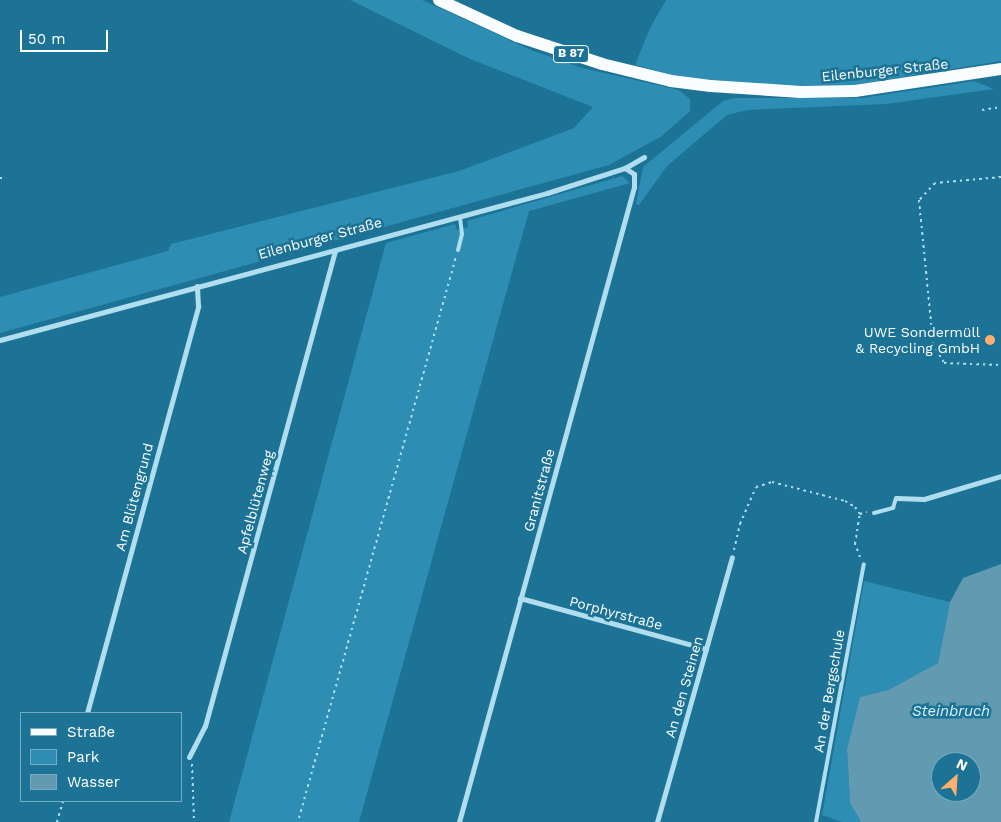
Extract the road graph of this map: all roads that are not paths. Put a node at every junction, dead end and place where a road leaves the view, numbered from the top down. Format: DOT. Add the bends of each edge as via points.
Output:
graph roads {
  1 [pos="439,0"];
  2 [pos="1001,69"];
  3 [pos="644,157"];
  4 [pos="625,168"];
  5 [pos="460,217"];
  6 [pos="335,250"];
  7 [pos="458,250"];
  8 [pos="197,286"];
  9 [pos="0,340"];
  10 [pos="1001,476"];
  11 [pos="896,498"];
  12 [pos="874,512"];
  13 [pos="732,557"];
  14 [pos="864,564"];
  15 [pos="520,598"];
  16 [pos="706,649"];
  17 [pos="87,712"];
  18 [pos="189,757"];
  19 [pos="459,822"];
  20 [pos="657,822"];
  21 [pos="816,822"];
  1 -- 2 [label="main road, Eilenburger Straße / B 87" via="517,36 593,61 671,81 711,86 801,92 854,91"];
  3 -- 4 [label="street, Eilenburger Straße"];
  4 -- 5 [label="street, Eilenburger Straße"];
  4 -- 15 [label="street, Granitstraße" via="634,174 634,187"];
  5 -- 6 [label="street, Eilenburger Straße"];
  5 -- 7 [label="lane" via="462,234"];
  6 -- 8 [label="street, Eilenburger Straße"];
  6 -- 18 [label="street, Apfelblütenweg" via="205,726"];
  8 -- 9 [label="street, Eilenburger Straße"];
  8 -- 17 [label="street, Am Blütengrund" via="198,306"];
  10 -- 11 [label="street" via="924,499"];
  11 -- 12 [label="lane" via="893,508"];
  13 -- 16 [label="street, An den Steinen"];
  14 -- 21 [label="lane, An der Bergschule"];
  15 -- 16 [label="street, Porphyrstraße"];
  15 -- 19 [label="street, Granitstraße"];
  16 -- 20 [label="street, An den Steinen"];
}
